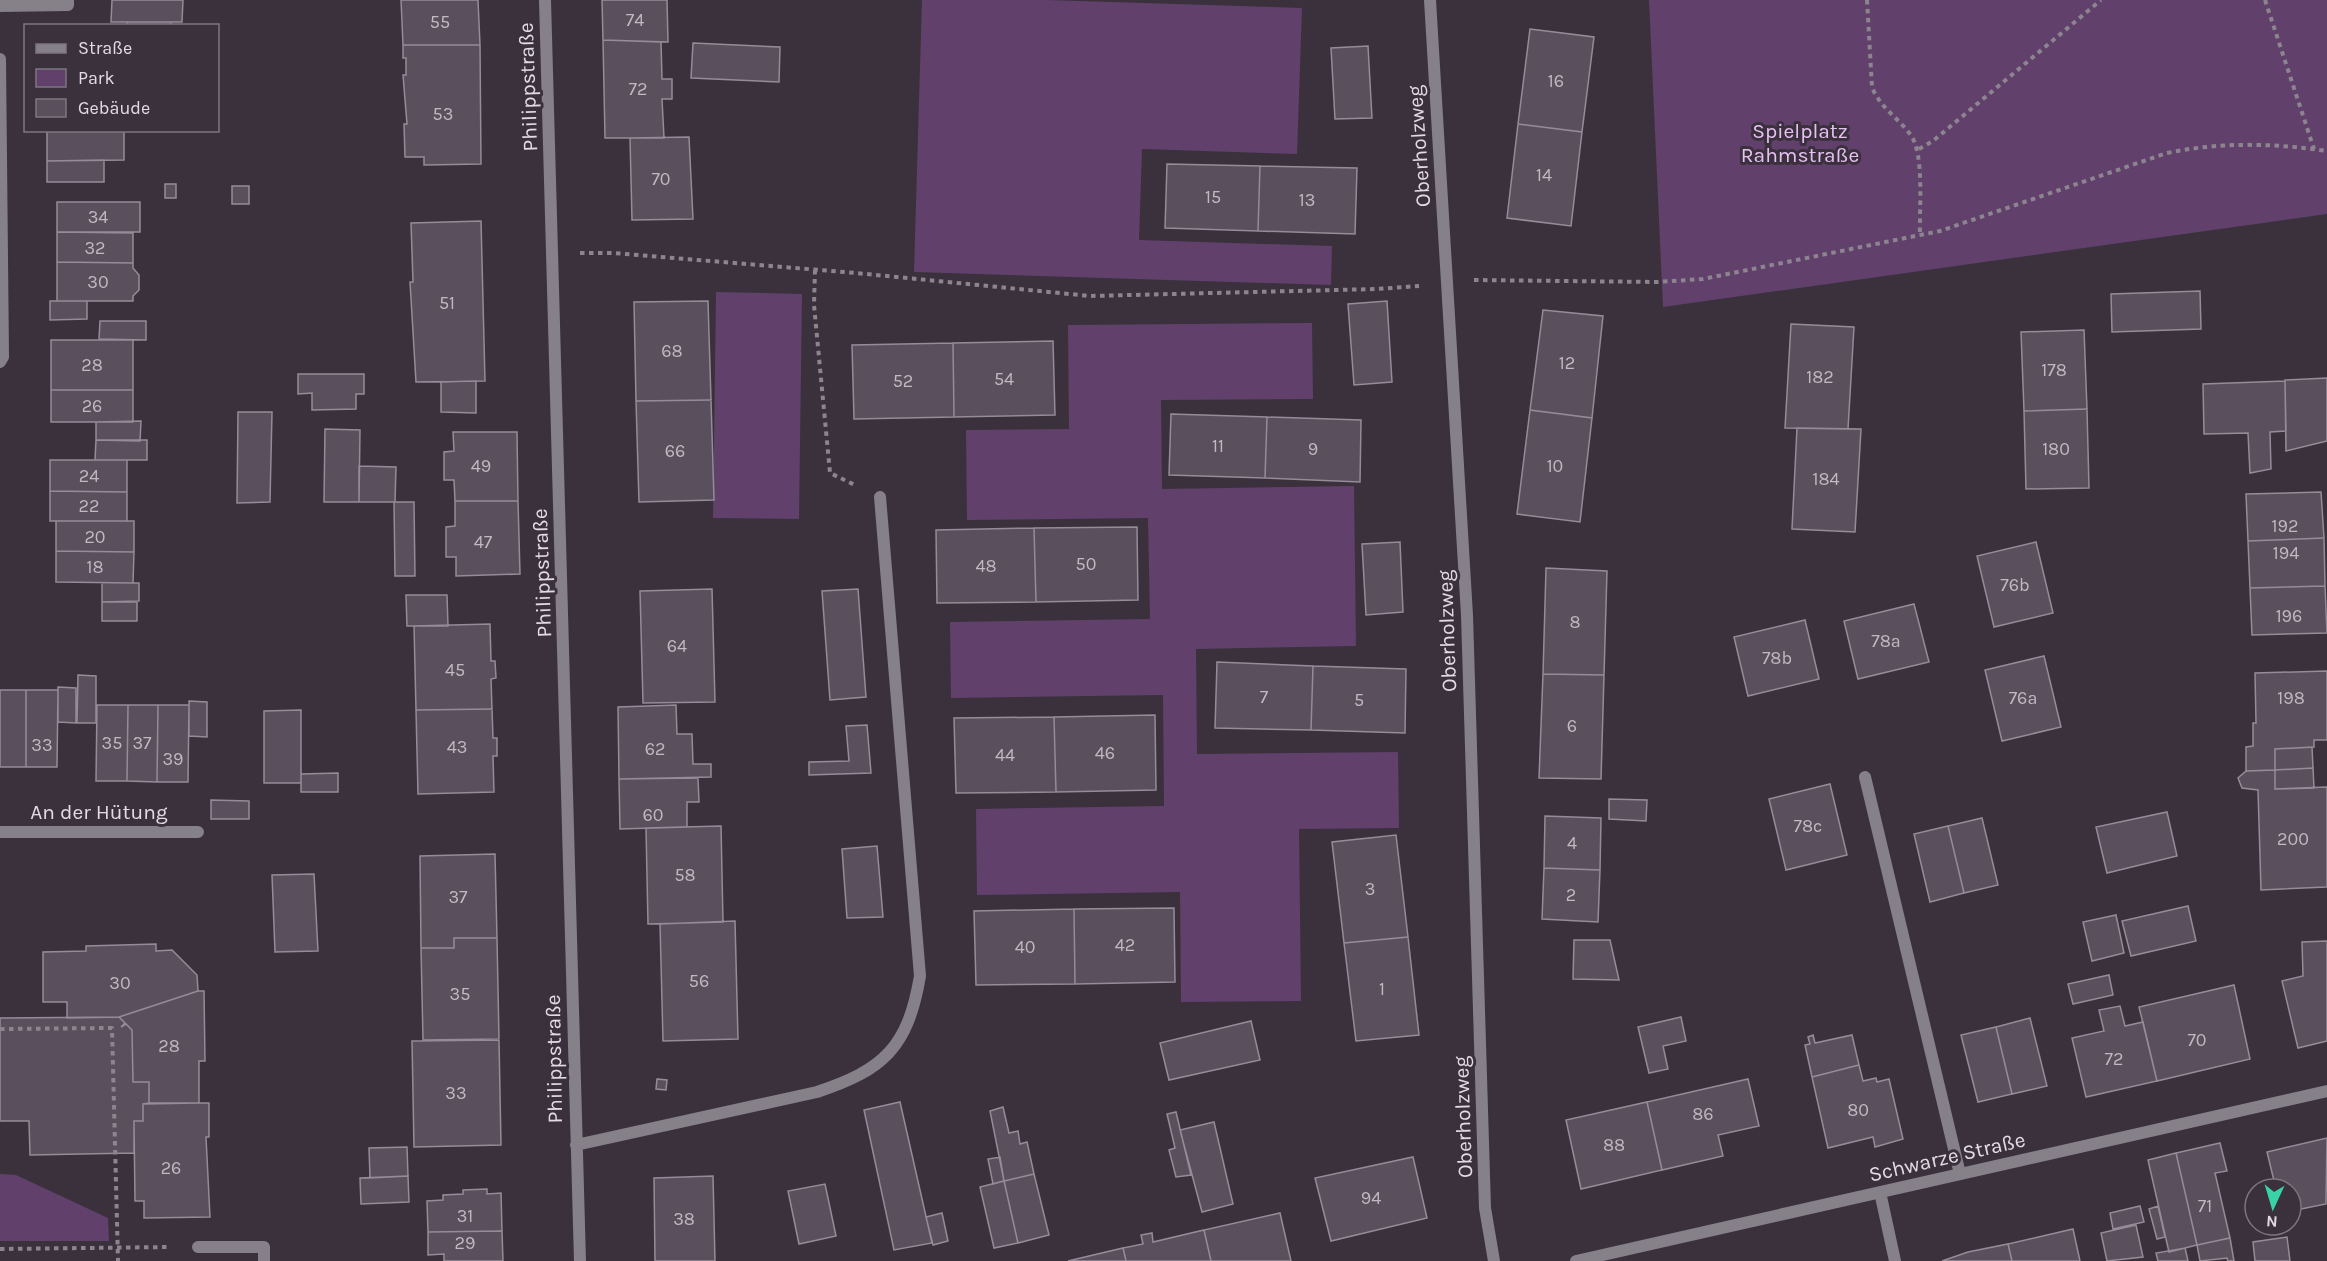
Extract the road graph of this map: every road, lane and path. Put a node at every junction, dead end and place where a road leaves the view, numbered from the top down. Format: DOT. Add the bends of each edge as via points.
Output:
graph roads {
  1 [pos="68,0"];
  2 [pos="544,0"];
  3 [pos="1430,0"];
  4 [pos="1867,0"];
  5 [pos="2101,0"];
  6 [pos="2265,0"];
  7 [pos="0,6"];
  8 [pos="0,59"];
  9 [pos="1918,149"];
  10 [pos="2314,149"];
  11 [pos="1920,235"];
  12 [pos="815,270"];
  13 [pos="0,362"];
  14 [pos="880,497"];
  15 [pos="1865,777"];
  16 [pos="0,832"];
  17 [pos="198,832"];
  18 [pos="0,1029"];
  19 [pos="2327,1091"];
  20 [pos="576,1145"];
  21 [pos="1960,1174"];
  22 [pos="1880,1192"];
  23 [pos="198,1247"];
  24 [pos="118,1248"];
  25 [pos="0,1249"];
  26 [pos="118,1261"];
  27 [pos="264,1261"];
  28 [pos="580,1261"];
  29 [pos="1494,1261"];
  30 [pos="1576,1261"];
  31 [pos="1895,1261"];
  1 -- 7 [label="street" via="68,5"];
  2 -- 20 [label="street, Philippstraße"];
  3 -- 29 [label="street, Oberholzweg" via="1467,615 1485,1208"];
  4 -- 9 [label="path" via="1872,87"];
  5 -- 9 [label="path" via="1933,141"];
  6 -- 10 [label="path"];
  8 -- 13 [label="street"];
  9 -- 11 [label="path"];
  12 -- 14 [label="path" via="814,305 830,473"];
  14 -- 20 [label="street, Philippstraße" via="920,976 914,1011 899,1041 877,1065 847,1082"];
  15 -- 21 [label="street"];
  16 -- 17 [label="street, An der Hütung"];
  18 -- 24 [label="path" via="112,1028"];
  19 -- 21 [label="street, Schwarze Straße"];
  20 -- 28 [label="street, Philippstraße"];
  21 -- 22 [label="street, Schwarze Straße"];
  22 -- 30 [label="street, Schwarze Straße"];
  22 -- 31 [label="street"];
  23 -- 24 [label="path"];
  23 -- 27 [label="street" via="264,1247"];
  24 -- 25 [label="path"];
  24 -- 26 [label="path"];
}
